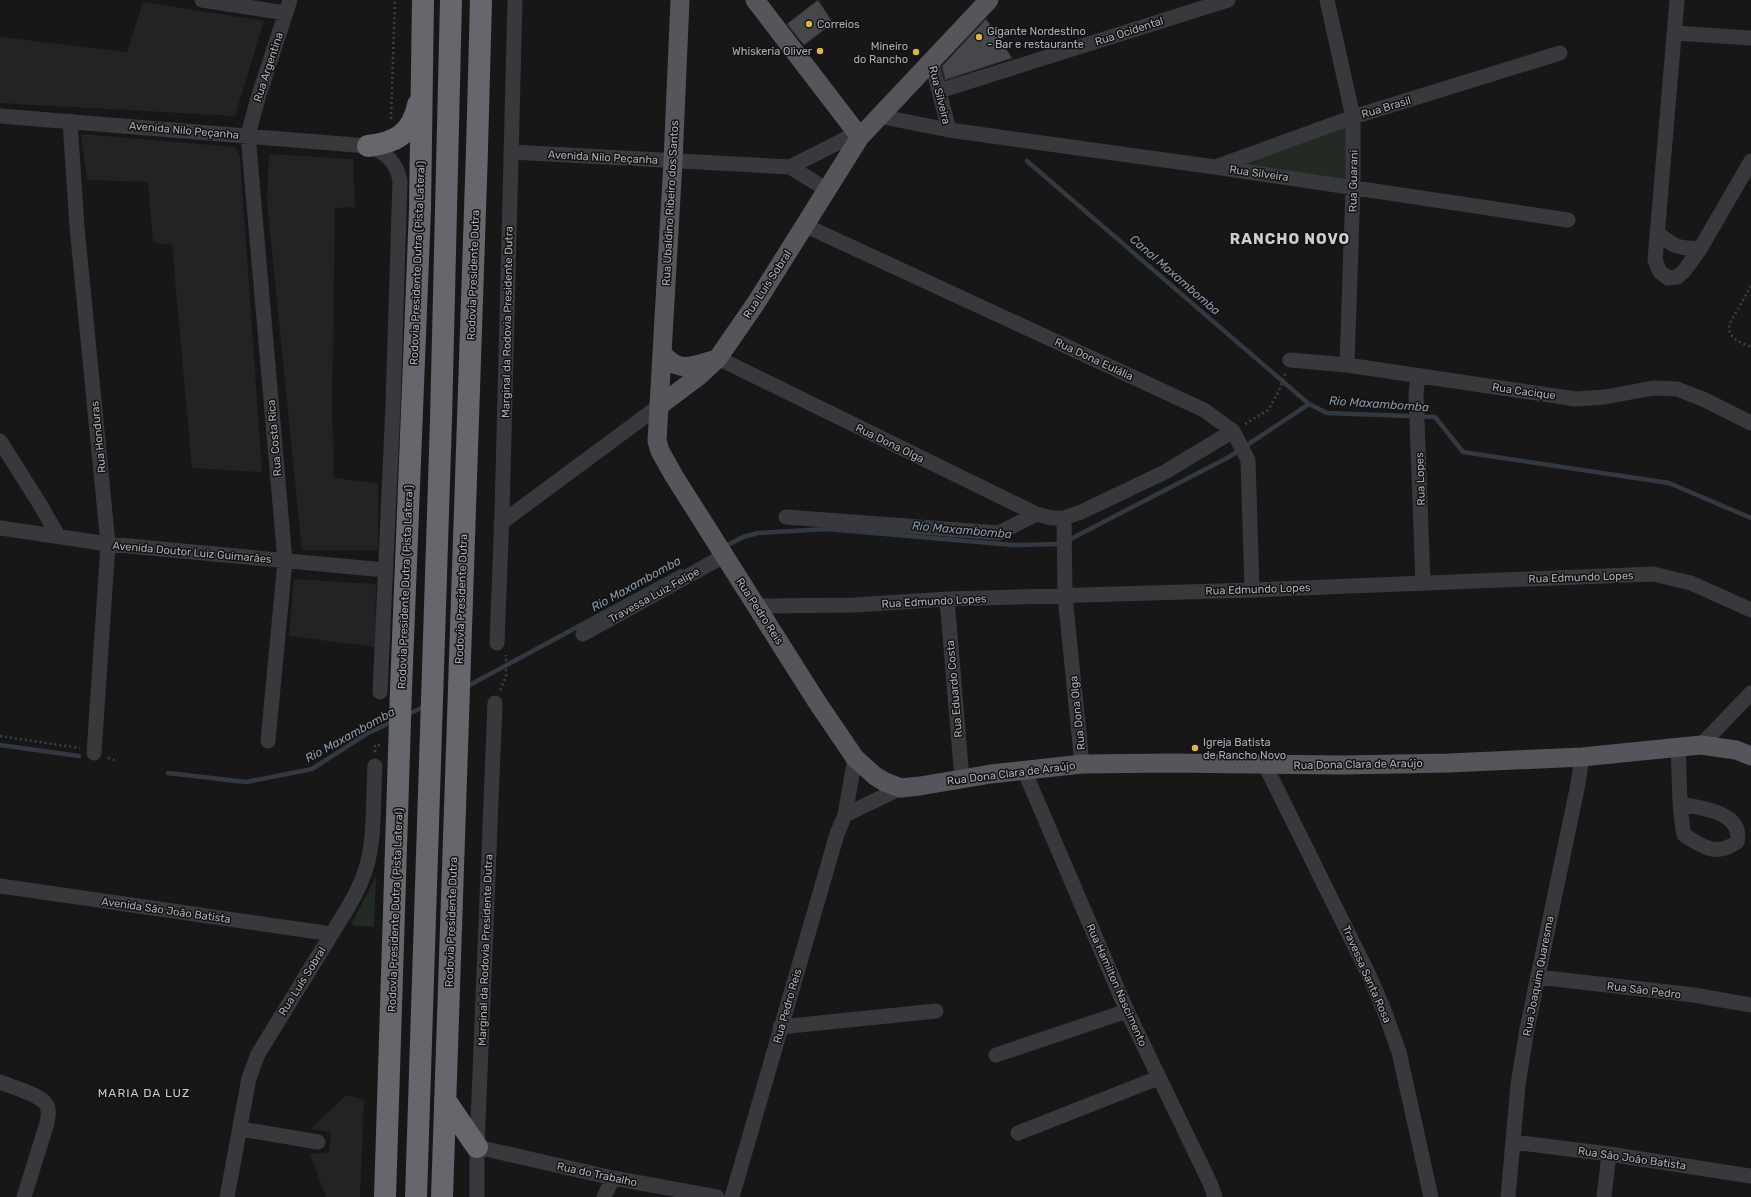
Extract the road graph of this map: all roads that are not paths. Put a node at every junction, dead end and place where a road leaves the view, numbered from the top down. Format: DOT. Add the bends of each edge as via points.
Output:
graph roads {
  1 [pos="202,0"];
  2 [pos="423,0"];
  3 [pos="451,0"];
  4 [pos="481,0"];
  5 [pos="515,0"];
  6 [pos="680,0"];
  7 [pos="755,0"];
  8 [pos="1228,0"];
  9 [pos="1328,0"];
  10 [pos="1677,0"];
  11 [pos="987,1"];
  12 [pos="288,6"];
  13 [pos="1675,33"];
  14 [pos="1751,38"];
  15 [pos="1560,53"];
  16 [pos="931,60"];
  17 [pos="422,86"];
  18 [pos="939,91"];
  19 [pos="0,116"];
  20 [pos="878,116"];
  21 [pos="1353,117"];
  22 [pos="70,121"];
  23 [pos="949,130"];
  24 [pos="248,135"];
  25 [pos="858,135"];
  26 [pos="368,146"];
  27 [pos="511,152"];
  28 [pos="673,161"];
  29 [pos="1751,161"];
  30 [pos="790,167"];
  31 [pos="1215,167"];
  32 [pos="1353,187"];
  33 [pos="826,190"];
  34 [pos="1568,220"];
  35 [pos="804,225"];
  36 [pos="1657,232"];
  37 [pos="1700,249"];
  38 [pos="662,353"];
  39 [pos="718,358"];
  40 [pos="1347,365"];
  41 [pos="1288,366"];
  42 [pos="1418,376"];
  43 [pos="659,406"];
  44 [pos="1751,423"];
  45 [pos="1234,434"];
  46 [pos="0,441"];
  47 [pos="1036,514"];
  48 [pos="786,517"];
  49 [pos="1064,518"];
  50 [pos="502,523"];
  51 [pos="0,528"];
  52 [pos="58,536"];
  53 [pos="108,544"];
  54 [pos="723,555"];
  55 [pos="285,561"];
  56 [pos="385,570"];
  57 [pos="1423,583"];
  58 [pos="1252,590"];
  59 [pos="1065,596"];
  60 [pos="947,599"];
  61 [pos="757,606"];
  62 [pos="1751,610"];
  63 [pos="584,634"];
  64 [pos="497,643"];
  65 [pos="380,692"];
  66 [pos="1751,693"];
  67 [pos="495,703"];
  68 [pos="268,741"];
  69 [pos="1701,745"];
  70 [pos="1678,747"];
  71 [pos="94,753"];
  72 [pos="1751,756"];
  73 [pos="1582,757"];
  74 [pos="855,758"];
  75 [pos="1082,764"];
  76 [pos="1266,765"];
  77 [pos="375,766"];
  78 [pos="1024,770"];
  79 [pos="962,779"];
  80 [pos="901,788"];
  81 [pos="1680,804"];
  82 [pos="845,815"];
  83 [pos="0,886"];
  84 [pos="332,934"];
  85 [pos="1537,977"];
  86 [pos="1751,1005"];
  87 [pos="1127,1010"];
  88 [pos="936,1011"];
  89 [pos="780,1027"];
  90 [pos="996,1056"];
  91 [pos="1158,1078"];
  92 [pos="0,1082"];
  93 [pos="445,1100"];
  94 [pos="240,1129"];
  95 [pos="1018,1133"];
  96 [pos="318,1142"];
  97 [pos="1513,1142"];
  98 [pos="477,1147"];
  99 [pos="1609,1154"];
  100 [pos="1751,1176"];
  101 [pos="613,1178"];
  102 [pos="24,1197"];
  103 [pos="227,1197"];
  104 [pos="385,1197"];
  105 [pos="416,1197"];
  106 [pos="442,1197"];
  107 [pos="478,1197"];
  108 [pos="604,1197"];
  109 [pos="717,1197"];
  110 [pos="732,1197"];
  111 [pos="1215,1197"];
  112 [pos="1431,1197"];
  113 [pos="1508,1197"];
  114 [pos="1604,1197"];
  1 -- 12 [label="street"];
  2 -- 17 [label="highway, Rodovia Presidente Dutra (Pista Lateral)"];
  3 -- 105 [label="highway" via="441,420"];
  4 -- 93 [label="highway, Rodovia Presidente Dutra"];
  5 -- 27 [label="street, Marginal da Rodovia Presidente Dutra"];
  6 -- 28 [label="main road, Rua Ubaldino Ribeiro dos Santos"];
  7 -- 25 [label="main road"];
  8 -- 18 [label="street, Rua Ocidental"];
  9 -- 21 [label="street, Rua Guarani"];
  10 -- 13 [label="street"];
  11 -- 16 [label="main road, Rua Luís Sobral"];
  12 -- 24 [label="street, Rua Argentina"];
  13 -- 14 [label="street"];
  13 -- 36 [label="street"];
  15 -- 21 [label="street, Rua Brasil"];
  16 -- 18 [label="street, Rua Silveira"];
  16 -- 20 [label="main road, Rua Luís Sobral"];
  17 -- 26 [label="highway" via="416,112 406,131 388,142"];
  17 -- 104 [label="highway, Rodovia Presidente Dutra (Pista Lateral)" via="420,209"];
  18 -- 23 [label="street, Rua Silveira"];
  19 -- 22 [label="street, Avenida Nilo Peçanha"];
  20 -- 23 [label="street, Rua Silveira"];
  20 -- 25 [label="main road, Rua Luís Sobral"];
  21 -- 31 [label="street, Rua Brasil"];
  21 -- 32 [label="street, Rua Guarani"];
  22 -- 24 [label="street, Avenida Nilo Peçanha"];
  22 -- 53 [label="street, Rua Honduras" via="77,227"];
  23 -- 31 [label="street, Rua Silveira"];
  24 -- 26 [label="street, Avenida Nilo Peçanha"];
  24 -- 55 [label="street, Rua Costa Rica"];
  25 -- 30 [label="street, Avenida Nilo Peçanha"];
  25 -- 33 [label="main road, Rua Luís Sobral"];
  26 -- 56 [label="street" via="389,157 400,181"];
  27 -- 28 [label="street, Avenida Nilo Peçanha"];
  27 -- 50 [label="street, Marginal da Rodovia Presidente Dutra"];
  28 -- 30 [label="street, Avenida Nilo Peçanha"];
  28 -- 38 [label="main road, Rua Ubaldino Ribeiro dos Santos"];
  29 -- 37 [label="street"];
  30 -- 33 [label="street, Avenida Nilo Peçanha"];
  31 -- 32 [label="street, Rua Silveira"];
  32 -- 34 [label="street, Rua Silveira"];
  32 -- 40 [label="street, Rua Guarani"];
  33 -- 35 [label="main road, Rua Luís Sobral"];
  35 -- 39 [label="main road, Rua Luís Sobral" via="756,303"];
  35 -- 45 [label="street, Rua Dona Eulália" via="1204,410"];
  36 -- 37 [label="street" via="1669,244 1683,249"];
  36 -- 37 [label="street" via="1655,260 1660,272 1668,278 1677,277 1684,271"];
  38 -- 39 [label="main road" via="675,365 683,367"];
  38 -- 43 [label="main road, Rua Ubaldino Ribeiro dos Santos"];
  39 -- 43 [label="main road, Rua Luís Sobral"];
  39 -- 47 [label="street, Rua Dona Olga"];
  40 -- 41 [label="street, Rua Cacique"];
  40 -- 42 [label="street, Rua Cacique"];
  42 -- 44 [label="street, Rua Cacique" via="1576,399 1605,397 1653,388 1677,389 1703,398"];
  42 -- 57 [label="street, Rua Lopes" via="1416,394"];
  43 -- 50 [label="street, Rua Luís Sobral"];
  43 -- 54 [label="main road, Rua Pedro Reis" via="657,440 660,451"];
  45 -- 49 [label="street, Rua Dona Olga" via="1109,500"];
  45 -- 58 [label="street, Rua Dona Eulália" via="1248,460"];
  46 -- 52 [label="street"];
  47 -- 48 [label="street" via="999,533"];
  47 -- 49 [label="street, Rua Dona Olga"];
  49 -- 59 [label="street, Rua Dona Olga"];
  50 -- 64 [label="street, Marginal da Rodovia Presidente Dutra"];
  51 -- 52 [label="street, Avenida Doutor Luiz Guimarães"];
  52 -- 53 [label="street, Avenida Doutor Luiz Guimarães"];
  53 -- 55 [label="street, Avenida Doutor Luiz Guimarães"];
  53 -- 71 [label="street, Rua Honduras"];
  54 -- 61 [label="main road, Rua Pedro Reis"];
  54 -- 63 [label="street, Travessa Luiz Felipe"];
  55 -- 56 [label="street, Avenida Doutor Luiz Guimarães"];
  55 -- 68 [label="street, Rua Costa Rica"];
  56 -- 65 [label="street"];
  57 -- 58 [label="street, Rua Edmundo Lopes"];
  57 -- 62 [label="street, Rua Edmundo Lopes" via="1653,574 1691,583"];
  58 -- 59 [label="street, Rua Edmundo Lopes"];
  59 -- 60 [label="street, Rua Edmundo Lopes"];
  59 -- 75 [label="street, Rua Dona Olga"];
  60 -- 61 [label="street, Rua Edmundo Lopes" via="855,605"];
  60 -- 79 [label="street, Rua Eduardo Costa"];
  61 -- 74 [label="main road, Rua Pedro Reis"];
  66 -- 69 [label="street"];
  67 -- 98 [label="street, Marginal da Rodovia Presidente Dutra"];
  69 -- 70 [label="main road, Rua Dona Clara de Araújo"];
  69 -- 72 [label="main road, Rua Dona Clara de Araújo" via="1736,750"];
  70 -- 73 [label="main road, Rua Dona Clara de Araújo"];
  70 -- 81 [label="street"];
  73 -- 76 [label="main road, Rua Dona Clara de Araújo" via="1396,764"];
  73 -- 85 [label="street, Rua Joaquim Quaresma"];
  74 -- 80 [label="main road" via="874,776"];
  74 -- 82 [label="street, Rua Pedro Reis"];
  75 -- 76 [label="main road, Rua Dona Clara de Araújo"];
  75 -- 78 [label="main road, Rua Dona Clara de Araújo"];
  76 -- 112 [label="street, Travessa Santa Rosa" via="1384,1010 1399,1052"];
  77 -- 84 [label="street, Rua Luís Sobral" via="372,835 368,862 354,897"];
  78 -- 79 [label="main road, Rua Dona Clara de Araújo"];
  78 -- 87 [label="street, Rua Hamilton Nascimento"];
  79 -- 80 [label="main road, Rua Dona Clara de Araújo"];
  80 -- 82 [label="street"];
  82 -- 89 [label="street, Rua Pedro Reis" via="837,834"];
  83 -- 84 [label="street, Avenida São João Batista"];
  84 -- 94 [label="street, Rua Luís Sobral" via="258,1054 249,1078"];
  85 -- 86 [label="street, Rua São Pedro" via="1694,995"];
  85 -- 97 [label="street, Rua Joaquim Quaresma" via="1518,1085"];
  87 -- 90 [label="street"];
  87 -- 91 [label="street, Rua Hamilton Nascimento"];
  88 -- 89 [label="street"];
  89 -- 110 [label="street, Rua Pedro Reis"];
  91 -- 95 [label="street"];
  91 -- 111 [label="street, Rua Hamilton Nascimento"];
  92 -- 102 [label="street" via="38,1098 46,1104 49,1112"];
  93 -- 98 [label="highway"];
  93 -- 106 [label="highway, Rodovia Presidente Dutra"];
  94 -- 96 [label="street"];
  94 -- 103 [label="street, Rua Luís Sobral"];
  97 -- 99 [label="street, Rua São João Batista"];
  97 -- 113 [label="street, Rua Joaquim Quaresma"];
  98 -- 101 [label="street, Rua do Trabalho"];
  98 -- 107 [label="street, Marginal da Rodovia Presidente Dutra"];
  99 -- 100 [label="street, Rua São João Batista"];
  99 -- 114 [label="street"];
  101 -- 108 [label="street"];
  101 -- 109 [label="street, Rua do Trabalho"];
}
